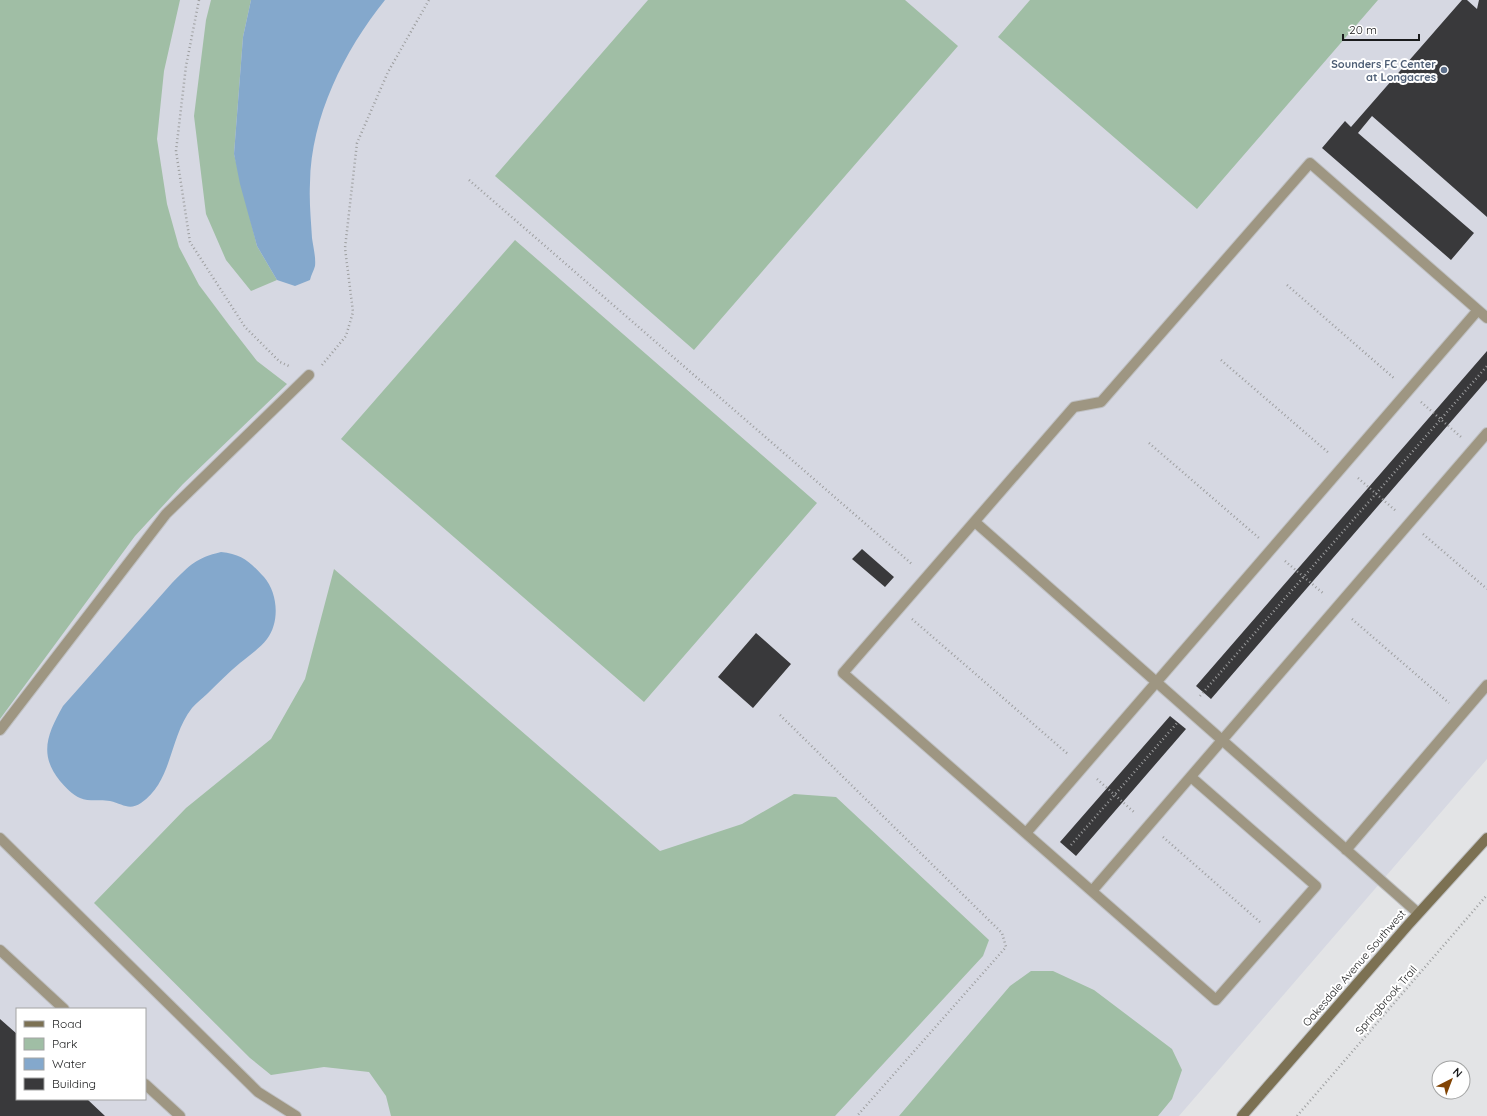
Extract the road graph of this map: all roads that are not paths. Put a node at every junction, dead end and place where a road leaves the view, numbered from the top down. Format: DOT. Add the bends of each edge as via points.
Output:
graph roads {
  1 [pos="1478,310"];
  2 [pos="1487,318"];
  3 [pos="309,376"];
  4 [pos="1487,433"];
  5 [pos="975,522"];
  6 [pos="1156,682"];
  7 [pos="1487,685"];
  8 [pos="0,730"];
  9 [pos="1222,740"];
  10 [pos="1191,777"];
  11 [pos="1026,833"];
  12 [pos="0,838"];
  13 [pos="1487,838"];
  14 [pos="1346,850"];
  15 [pos="1092,891"];
  16 [pos="1418,913"];
  17 [pos="0,950"];
  18 [pos="63,1008"];
  19 [pos="146,1085"];
  20 [pos="180,1116"];
  21 [pos="296,1116"];
  22 [pos="1242,1116"];
  1 -- 2 [label="lane"];
  1 -- 5 [label="lane" via="1310,163 1101,402 1074,407"];
  1 -- 6 [label="lane"];
  3 -- 8 [label="lane" via="166,514"];
  4 -- 9 [label="lane"];
  5 -- 6 [label="lane"];
  5 -- 11 [label="lane" via="843,674"];
  6 -- 9 [label="lane"];
  6 -- 11 [label="lane"];
  7 -- 14 [label="lane"];
  9 -- 10 [label="lane"];
  9 -- 14 [label="lane"];
  10 -- 15 [label="lane"];
  10 -- 15 [label="lane" via="1316,886 1216,1000"];
  11 -- 15 [label="lane"];
  12 -- 21 [label="lane" via="258,1092"];
  13 -- 16 [label="street, Oakesdale Avenue Southwest"];
  14 -- 16 [label="lane"];
  16 -- 22 [label="street, Oakesdale Avenue Southwest"];
  17 -- 18 [label="lane"];
  19 -- 20 [label="lane"];
}
